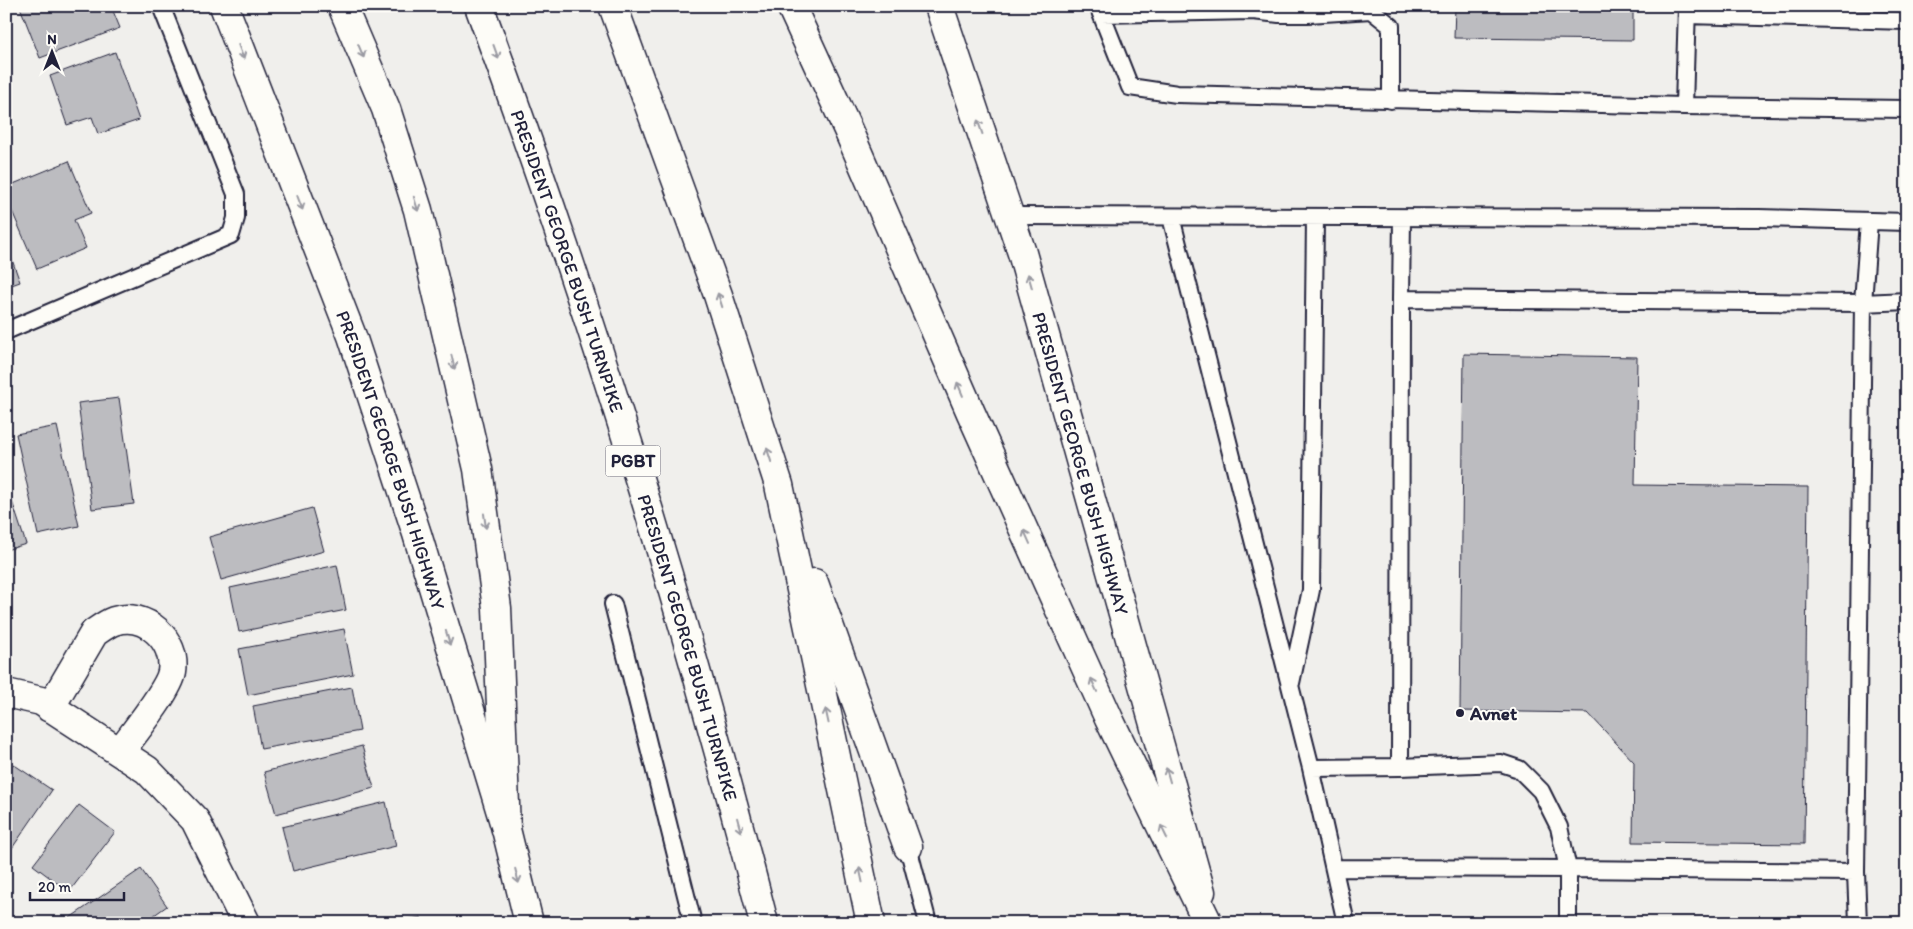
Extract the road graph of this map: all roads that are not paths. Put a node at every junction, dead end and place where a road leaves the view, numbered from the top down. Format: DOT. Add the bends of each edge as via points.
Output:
graph roads {
  1 [pos="162,6"];
  2 [pos="224,6"];
  3 [pos="342,6"];
  4 [pos="480,6"];
  5 [pos="613,6"];
  6 [pos="791,6"];
  7 [pos="939,6"];
  8 [pos="1250,9"];
  9 [pos="1100,10"];
  10 [pos="1687,11"];
  11 [pos="1907,21"];
  12 [pos="1391,100"];
  13 [pos="1684,106"];
  14 [pos="1907,109"];
  15 [pos="1010,216"];
  16 [pos="1171,217"];
  17 [pos="1315,217"];
  18 [pos="1402,218"];
  19 [pos="1869,222"];
  20 [pos="1907,222"];
  21 [pos="1401,299"];
  22 [pos="1907,301"];
  23 [pos="1863,302"];
  24 [pos="6,331"];
  25 [pos="778,485"];
  26 [pos="613,604"];
  27 [pos="1290,688"];
  28 [pos="6,693"];
  29 [pos="50,708"];
  30 [pos="120,752"];
  31 [pos="1400,767"];
  32 [pos="1311,768"];
  33 [pos="506,829"];
  34 [pos="908,847"];
  35 [pos="1334,868"];
  36 [pos="1568,869"];
  37 [pos="1856,872"];
  38 [pos="246,923"];
  39 [pos="528,923"];
  40 [pos="694,923"];
  41 [pos="764,923"];
  42 [pos="871,923"];
  43 [pos="928,923"];
  44 [pos="1209,923"];
  45 [pos="1346,923"];
  46 [pos="1568,923"];
  47 [pos="1858,923"];
  1 -- 24 [label="lane" via="236,194 236,218 231,235"];
  2 -- 33 [label="main road, PRESIDENT GEORGE BUSH HIGHWAY, one-way" via="352,336 417,534"];
  3 -- 33 [label="main road, one-way" via="386,109 418,210 478,469 497,608"];
  4 -- 41 [label="main road, PRESIDENT GEORGE BUSH TURNPIKE / PGBT, one-way" via="650,514 717,740"];
  25 -- 5 [label="main road, one-way" via="718,295"];
  44 -- 6 [label="main road, one-way" via="1109,719"];
  15 -- 7 [label="main road, PRESIDENT GEORGE BUSH HIGHWAY, one-way"];
  8 -- 9 [label="lane"];
  8 -- 12 [label="lane" via="1279,14 1371,10 1391,26"];
  9 -- 12 [label="lane" via="1130,88 1177,94"];
  10 -- 11 [label="lane"];
  10 -- 13 [label="lane"];
  12 -- 13 [label="lane"];
  13 -- 14 [label="lane"];
  15 -- 16 [label="lane"];
  44 -- 15 [label="main road, PRESIDENT GEORGE BUSH HIGHWAY, one-way"];
  16 -- 17 [label="lane"];
  16 -- 27 [label="lane"];
  17 -- 18 [label="lane"];
  17 -- 27 [label="lane" via="1311,590"];
  18 -- 19 [label="lane" via="1759,218"];
  18 -- 21 [label="lane"];
  19 -- 20 [label="lane"];
  19 -- 23 [label="lane"];
  21 -- 23 [label="lane"];
  21 -- 31 [label="lane"];
  22 -- 23 [label="lane"];
  23 -- 37 [label="lane"];
  25 -- 34 [label="main road"];
  42 -- 25 [label="main road, one-way"];
  26 -- 40 [label="lane"];
  27 -- 32 [label="lane"];
  28 -- 29 [label="main road" via="40,701"];
  29 -- 30 [label="main road"];
  29 -- 30 [label="main road" via="94,633 115,621 127,619 150,626 168,645 172,672 168,685"];
  30 -- 38 [label="main road" via="147,770 195,820"];
  31 -- 32 [label="lane"];
  31 -- 36 [label="lane" via="1501,763 1519,769 1541,791 1559,827"];
  32 -- 35 [label="lane"];
  33 -- 39 [label="main road, PRESIDENT GEORGE BUSH HIGHWAY, one-way"];
  34 -- 43 [label="lane"];
  35 -- 36 [label="lane"];
  35 -- 45 [label="lane"];
  36 -- 37 [label="lane"];
  36 -- 46 [label="lane"];
  37 -- 47 [label="lane"];
}
